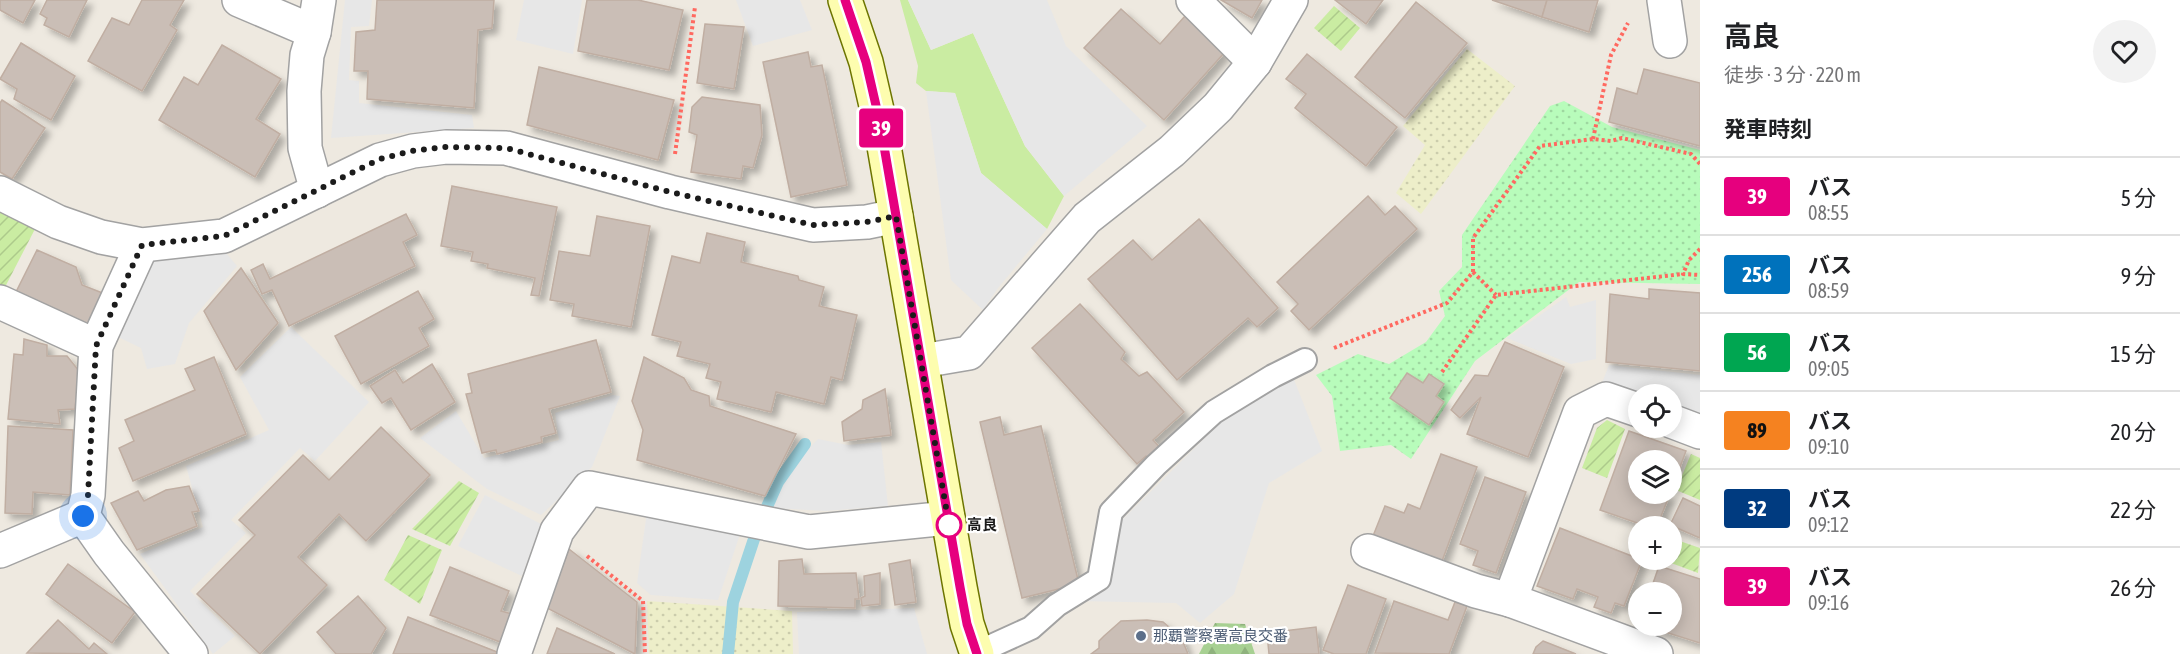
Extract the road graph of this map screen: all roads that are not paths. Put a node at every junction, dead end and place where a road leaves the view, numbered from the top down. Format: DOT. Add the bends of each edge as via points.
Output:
graph roads {
  1 [pos="239,0"];
  2 [pos="319,0"];
  3 [pos="845,0"];
  4 [pos="1193,0"];
  5 [pos="1291,0"];
  6 [pos="1664,0"];
  7 [pos="314,32"];
  8 [pos="1670,41"];
  9 [pos="1255,62"];
  10 [pos="316,190"];
  11 [pos="0,194"];
  12 [pos="896,216"];
  13 [pos="142,245"];
  14 [pos="0,302"];
  15 [pos="96,346"];
  16 [pos="1305,360"];
  17 [pos="922,362"];
  18 [pos="1628,407"];
  19 [pos="1682,425"];
  20 [pos="1700,432"];
  21 [pos="83,516"];
  22 [pos="948,518"];
  23 [pos="0,551"];
  24 [pos="1368,551"];
  25 [pos="1510,600"];
  26 [pos="976,653"];
  27 [pos="191,654"];
  28 [pos="514,654"];
  29 [pos="1656,654"];
  1 -- 7 [label="street"];
  2 -- 7 [label="street"];
  3 -- 12 [label="main road" via="871,82"];
  4 -- 9 [label="street"];
  5 -- 9 [label="street"];
  6 -- 8 [label="street"];
  7 -- 10 [label="street" via="306,55 304,91 305,148"];
  9 -- 17 [label="street" via="1218,107 1172,151 1087,218 969,353"];
  10 -- 12 [label="street" via="380,159 412,151 506,148 813,225"];
  10 -- 13 [label="street" via="224,236"];
  11 -- 13 [label="street" via="58,222 100,237"];
  12 -- 17 [label="main road"];
  13 -- 15 [label="street"];
  14 -- 15 [label="street"];
  15 -- 21 [label="street" via="88,495"];
  16 -- 26 [label="lane" via="1214,412 1110,512 1099,579 1057,605 1031,628"];
  17 -- 22 [label="main road"];
  18 -- 25 [label="street" via="1606,399 1580,412"];
  19 -- 20 [label="street"];
  21 -- 23 [label="street"];
  21 -- 27 [label="street"];
  22 -- 26 [label="main road"];
  22 -- 28 [label="street" via="809,532 589,489 557,531"];
  24 -- 25 [label="street"];
  25 -- 29 [label="street"];
}
